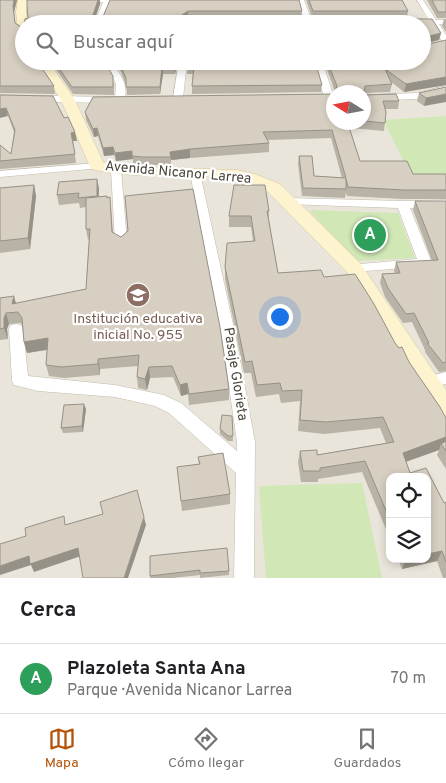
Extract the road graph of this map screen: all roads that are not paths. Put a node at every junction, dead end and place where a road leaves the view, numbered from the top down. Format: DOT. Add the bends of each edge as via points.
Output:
graph roads {
  1 [pos="24,0"];
  2 [pos="77,0"];
  3 [pos="107,0"];
  4 [pos="134,0"];
  5 [pos="180,0"];
  6 [pos="190,0"];
  7 [pos="198,0"];
  8 [pos="302,0"];
  9 [pos="420,0"];
  10 [pos="22,15"];
  11 [pos="101,15"];
  12 [pos="189,15"];
  13 [pos="307,15"];
  14 [pos="430,15"];
  15 [pos="431,16"];
  16 [pos="431,22"];
  17 [pos="435,22"];
  18 [pos="446,22"];
  19 [pos="443,43"];
  20 [pos="48,70"];
  21 [pos="113,70"];
  22 [pos="182,70"];
  23 [pos="320,70"];
  24 [pos="446,89"];
  25 [pos="326,93"];
  26 [pos="0,98"];
  27 [pos="178,98"];
  28 [pos="371,98"];
  29 [pos="68,100"];
  30 [pos="106,168"];
  31 [pos="195,173"];
  32 [pos="0,174"];
  33 [pos="289,202"];
  34 [pos="446,204"];
  35 [pos="404,205"];
  36 [pos="121,242"];
  37 [pos="354,268"];
  38 [pos="16,329"];
  39 [pos="437,380"];
  40 [pos="446,410"];
  41 [pos="246,470"];
  42 [pos="244,578"];
  1 -- 10 [label="main road"];
  2 -- 3 [label="street"];
  3 -- 4 [label="street"];
  3 -- 11 [label="street"];
  5 -- 6 [label="street"];
  6 -- 7 [label="street"];
  6 -- 12 [label="street"];
  8 -- 13 [label="street"];
  9 -- 14 [label="street"];
  15 -- 17 [label="street"];
  16 -- 17 [label="street"];
  17 -- 18 [label="street"];
  17 -- 19 [label="street"];
  20 -- 29 [label="main road"];
  21 -- 29 [label="street" via="121,80 125,100"];
  22 -- 27 [label="street"];
  23 -- 25 [label="street"];
  24 -- 28 [label="street" via="416,96"];
  26 -- 29 [label="street"];
  29 -- 30 [label="main road"];
  30 -- 31 [label="main road, Avenida Nicanor Larrea"];
  30 -- 32 [label="street"];
  30 -- 36 [label="street"];
  31 -- 33 [label="main road, Avenida Nicanor Larrea" via="250,177 274,188"];
  31 -- 41 [label="street, Pasaje Glorieta" via="229,338 246,442"];
  33 -- 35 [label="street"];
  33 -- 37 [label="main road, Avenida Nicanor Larrea"];
  34 -- 35 [label="street"];
  35 -- 37 [label="street" via="425,263"];
  37 -- 39 [label="main road, Avenida Nicanor Larrea"];
  38 -- 41 [label="street" via="20,381 116,391 158,400 175,408"];
  39 -- 40 [label="main road, Avenida Nicanor Larrea"];
  41 -- 42 [label="street, Pasaje Glorieta"];
}
